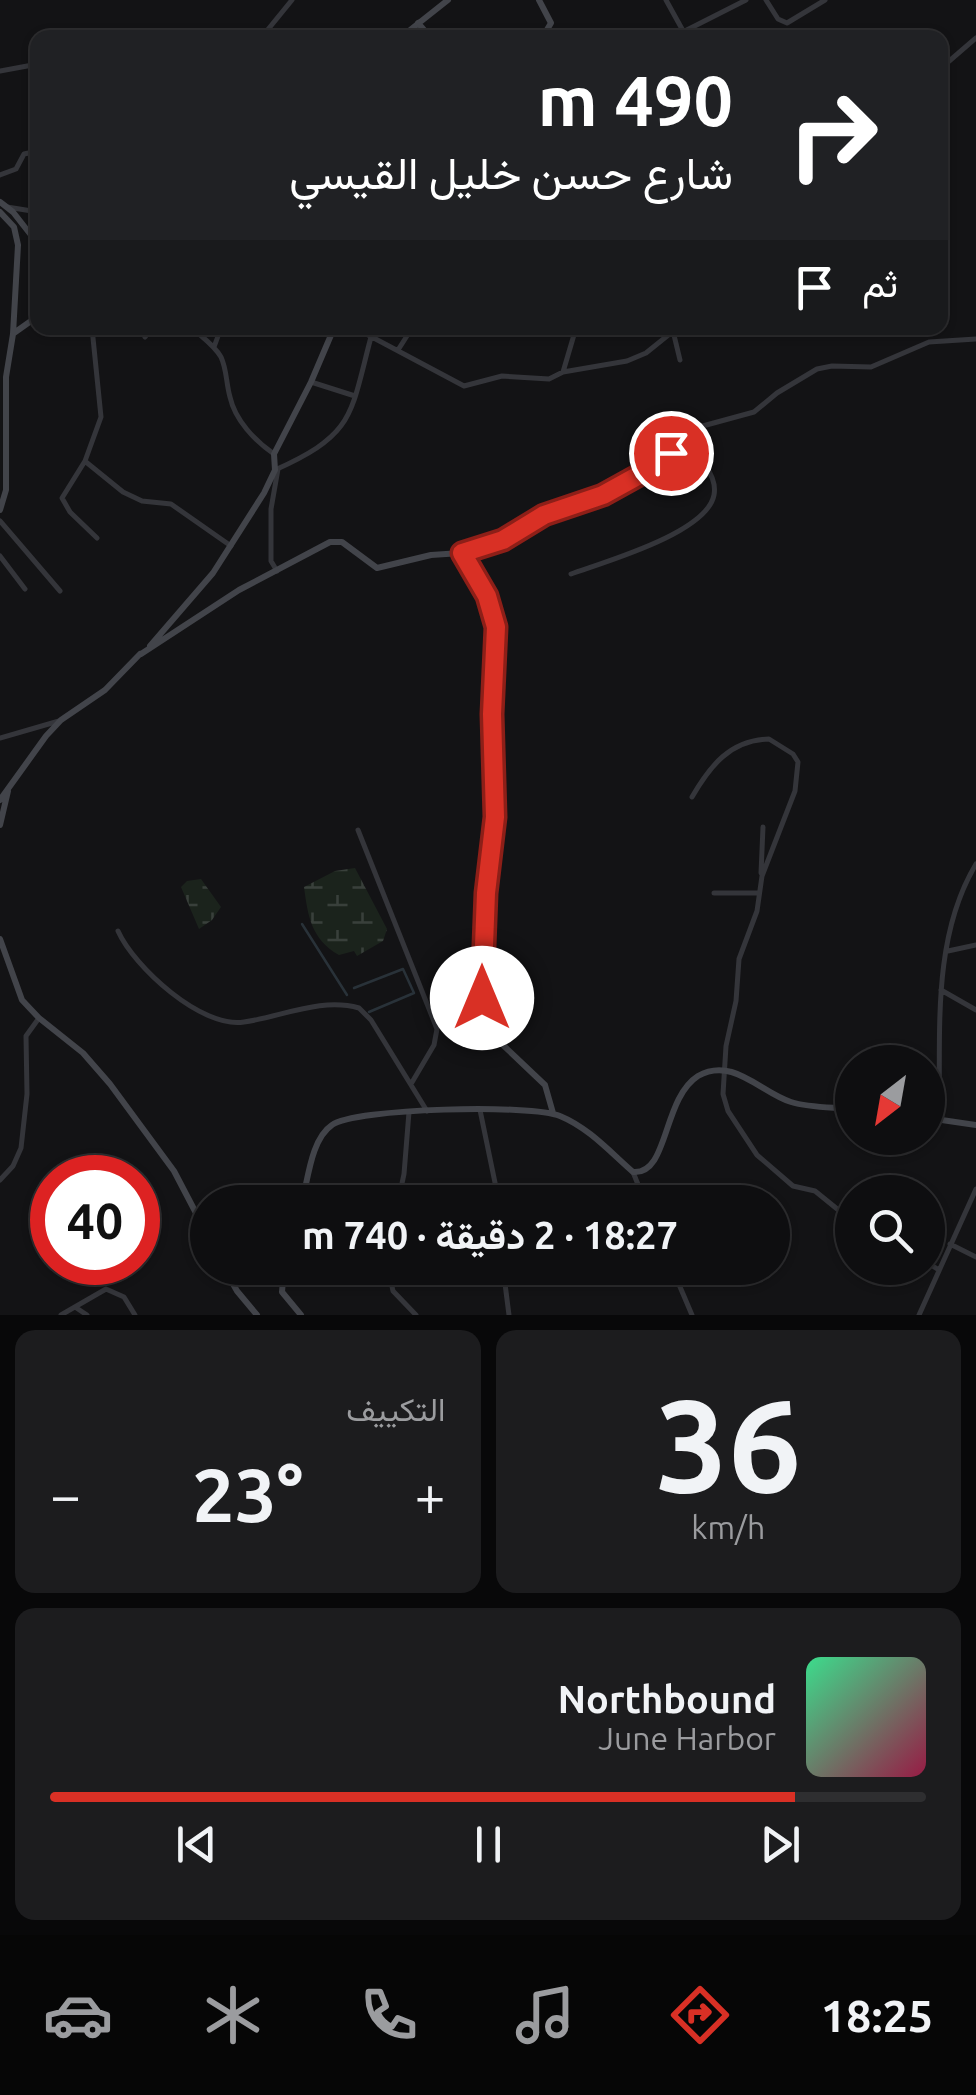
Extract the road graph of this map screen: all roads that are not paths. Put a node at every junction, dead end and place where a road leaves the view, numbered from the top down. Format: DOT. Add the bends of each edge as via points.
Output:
graph roads {
  1 [pos="292,0"];
  2 [pos="448,0"];
  3 [pos="539,0"];
  4 [pos="666,0"];
  5 [pos="746,0"];
  6 [pos="766,0"];
  7 [pos="826,0"];
  8 [pos="418,24"];
  9 [pos="268,30"];
  10 [pos="410,30"];
  11 [pos="424,30"];
  12 [pos="547,30"];
  13 [pos="683,30"];
  14 [pos="692,30"];
  15 [pos="976,38"];
  16 [pos="948,63"];
  17 [pos="30,65"];
  18 [pos="0,71"];
  19 [pos="30,153"];
  20 [pos="0,175"];
  21 [pos="2,207"];
  22 [pos="30,211"];
  23 [pos="30,236"];
  24 [pos="30,240"];
  25 [pos="18,245"];
  26 [pos="30,322"];
  27 [pos="13,334"];
  28 [pos="93,335"];
  29 [pos="200,335"];
  30 [pos="218,335"];
  31 [pos="331,335"];
  32 [pos="367,335"];
  33 [pos="408,335"];
  34 [pos="574,335"];
  35 [pos="667,335"];
  36 [pos="676,335"];
  37 [pos="371,337"];
  38 [pos="976,339"];
  39 [pos="214,347"];
  40 [pos="397,352"];
  41 [pos="680,360"];
  42 [pos="563,372"];
  43 [pos="311,382"];
  44 [pos="356,396"];
  45 [pos="683,442"];
  46 [pos="274,454"];
  47 [pos="85,461"];
  48 [pos="277,469"];
  49 [pos="0,510"];
  50 [pos="0,520"];
  51 [pos="98,538"];
  52 [pos="231,546"];
  53 [pos="462,553"];
  54 [pos="0,556"];
  55 [pos="277,571"];
  56 [pos="572,574"];
  57 [pos="25,589"];
  58 [pos="60,591"];
  59 [pos="140,654"];
  60 [pos="62,720"];
  61 [pos="0,738"];
  62 [pos="692,797"];
  63 [pos="1,808"];
  64 [pos="0,825"];
  65 [pos="764,827"];
  66 [pos="358,830"];
  67 [pos="976,864"];
  68 [pos="762,876"];
  69 [pos="714,893"];
  70 [pos="758,893"];
  71 [pos="118,931"];
  72 [pos="0,939"];
  73 [pos="976,945"];
  74 [pos="948,950"];
  75 [pos="941,990"];
  76 [pos="976,1010"];
  77 [pos="39,1018"];
  78 [pos="940,1045"];
  79 [pos="724,1071"];
  80 [pos="411,1084"];
  81 [pos="835,1108"];
  82 [pos="480,1110"];
  83 [pos="426,1111"];
  84 [pos="409,1112"];
  85 [pos="554,1113"];
  86 [pos="945,1121"];
  87 [pos="976,1124"];
  88 [pos="634,1172"];
  89 [pos="0,1180"];
  90 [pos="307,1185"];
  91 [pos="402,1185"];
  92 [pos="495,1185"];
  93 [pos="638,1185"];
  94 [pos="976,1189"];
  95 [pos="190,1202"];
  96 [pos="835,1207"];
  97 [pos="950,1244"];
  98 [pos="945,1257"];
  99 [pos="976,1257"];
  100 [pos="234,1285"];
  101 [pos="282,1285"];
  102 [pos="392,1285"];
  103 [pos="505,1285"];
  104 [pos="679,1285"];
  105 [pos="933,1285"];
  106 [pos="74,1307"];
  107 [pos="61,1315"];
  108 [pos="87,1315"];
  109 [pos="135,1315"];
  110 [pos="258,1315"];
  111 [pos="300,1315"];
  112 [pos="416,1315"];
  113 [pos="509,1315"];
  114 [pos="692,1315"];
  115 [pos="919,1315"];
  1 -- 9 [label="street"];
  2 -- 8 [label="street"];
  3 -- 12 [label="street" via="551,23"];
  4 -- 13 [label="street"];
  5 -- 14 [label="street"];
  6 -- 7 [label="street" via="787,23"];
  8 -- 10 [label="street"];
  8 -- 11 [label="street"];
  15 -- 16 [label="street"];
  17 -- 18 [label="street"];
  19 -- 20 [label="street"];
  21 -- 22 [label="street"];
  21 -- 23 [label="street"];
  21 -- 25 [label="street"];
  24 -- 25 [label="street"];
  25 -- 27 [label="street"];
  26 -- 27 [label="street"];
  27 -- 49 [label="street"];
  28 -- 47 [label="street" via="102,408"];
  29 -- 39 [label="street"];
  30 -- 39 [label="street"];
  31 -- 43 [label="street"];
  32 -- 37 [label="street"];
  33 -- 40 [label="street"];
  34 -- 42 [label="street"];
  35 -- 42 [label="street" via="636,358"];
  36 -- 41 [label="street"];
  37 -- 40 [label="street"];
  37 -- 44 [label="street"];
  38 -- 45 [label="street" via="929,342 871,367 818,369 754,412 704,425"];
  39 -- 46 [label="street" via="237,414"];
  40 -- 42 [label="street" via="460,386"];
  43 -- 44 [label="street"];
  43 -- 46 [label="street"];
  44 -- 48 [label="street" via="339,432"];
  45 -- 53 [label="street" via="603,495"];
  45 -- 56 [label="street" via="712,480 714,496 706,510 666,539"];
  46 -- 48 [label="street"];
  47 -- 51 [label="street" via="62,498"];
  47 -- 52 [label="street" via="131,497 171,504"];
  48 -- 52 [label="street"];
  48 -- 55 [label="street" via="271,509"];
  50 -- 58 [label="street"];
  52 -- 59 [label="street"];
  53 -- 55 [label="street" via="377,568 336,540"];
  53 -- 85 [label="street" via="496,627 495,817 482,998 504,1046 545,1085"];
  54 -- 57 [label="street"];
  55 -- 59 [label="street"];
  59 -- 60 [label="street"];
  60 -- 61 [label="street"];
  60 -- 63 [label="street" via="35,749"];
  62 -- 68 [label="street" via="716,760 741,746 765,739 793,754 798,778"];
  63 -- 64 [label="street"];
  65 -- 68 [label="street"];
  66 -- 80 [label="street" via="436,1022 434,1044"];
  67 -- 74 [label="street" via="959,898"];
  68 -- 70 [label="street"];
  69 -- 70 [label="street"];
  70 -- 79 [label="street" via="739,960"];
  71 -- 80 [label="street" via="135,961 175,996 232,1022 312,1007 359,1008"];
  72 -- 77 [label="street" via="17,990"];
  73 -- 74 [label="street"];
  74 -- 75 [label="street"];
  75 -- 76 [label="street"];
  75 -- 78 [label="street"];
  77 -- 89 [label="street" via="26,1036 20,1152"];
  77 -- 95 [label="street" via="110,1084"];
  79 -- 81 [label="street" via="790,1102"];
  79 -- 88 [label="street" via="703,1074 685,1089 655,1164"];
  79 -- 96 [label="street" via="728,1111 757,1155 792,1186 815,1191"];
  80 -- 83 [label="street"];
  82 -- 83 [label="street"];
  82 -- 85 [label="street"];
  82 -- 92 [label="street"];
  83 -- 84 [label="street"];
  84 -- 90 [label="street" via="330,1126"];
  84 -- 91 [label="street"];
  85 -- 88 [label="street" via="591,1134"];
  86 -- 87 [label="street"];
  88 -- 93 [label="street"];
  94 -- 97 [label="street"];
  97 -- 98 [label="street"];
  97 -- 99 [label="street"];
  100 -- 110 [label="street"];
  101 -- 111 [label="street"];
  102 -- 112 [label="street"];
  103 -- 113 [label="street"];
  104 -- 114 [label="street"];
  105 -- 115 [label="street"];
  106 -- 107 [label="street"];
  106 -- 108 [label="street"];
  106 -- 109 [label="street" via="106,1289 124,1297"];
}
